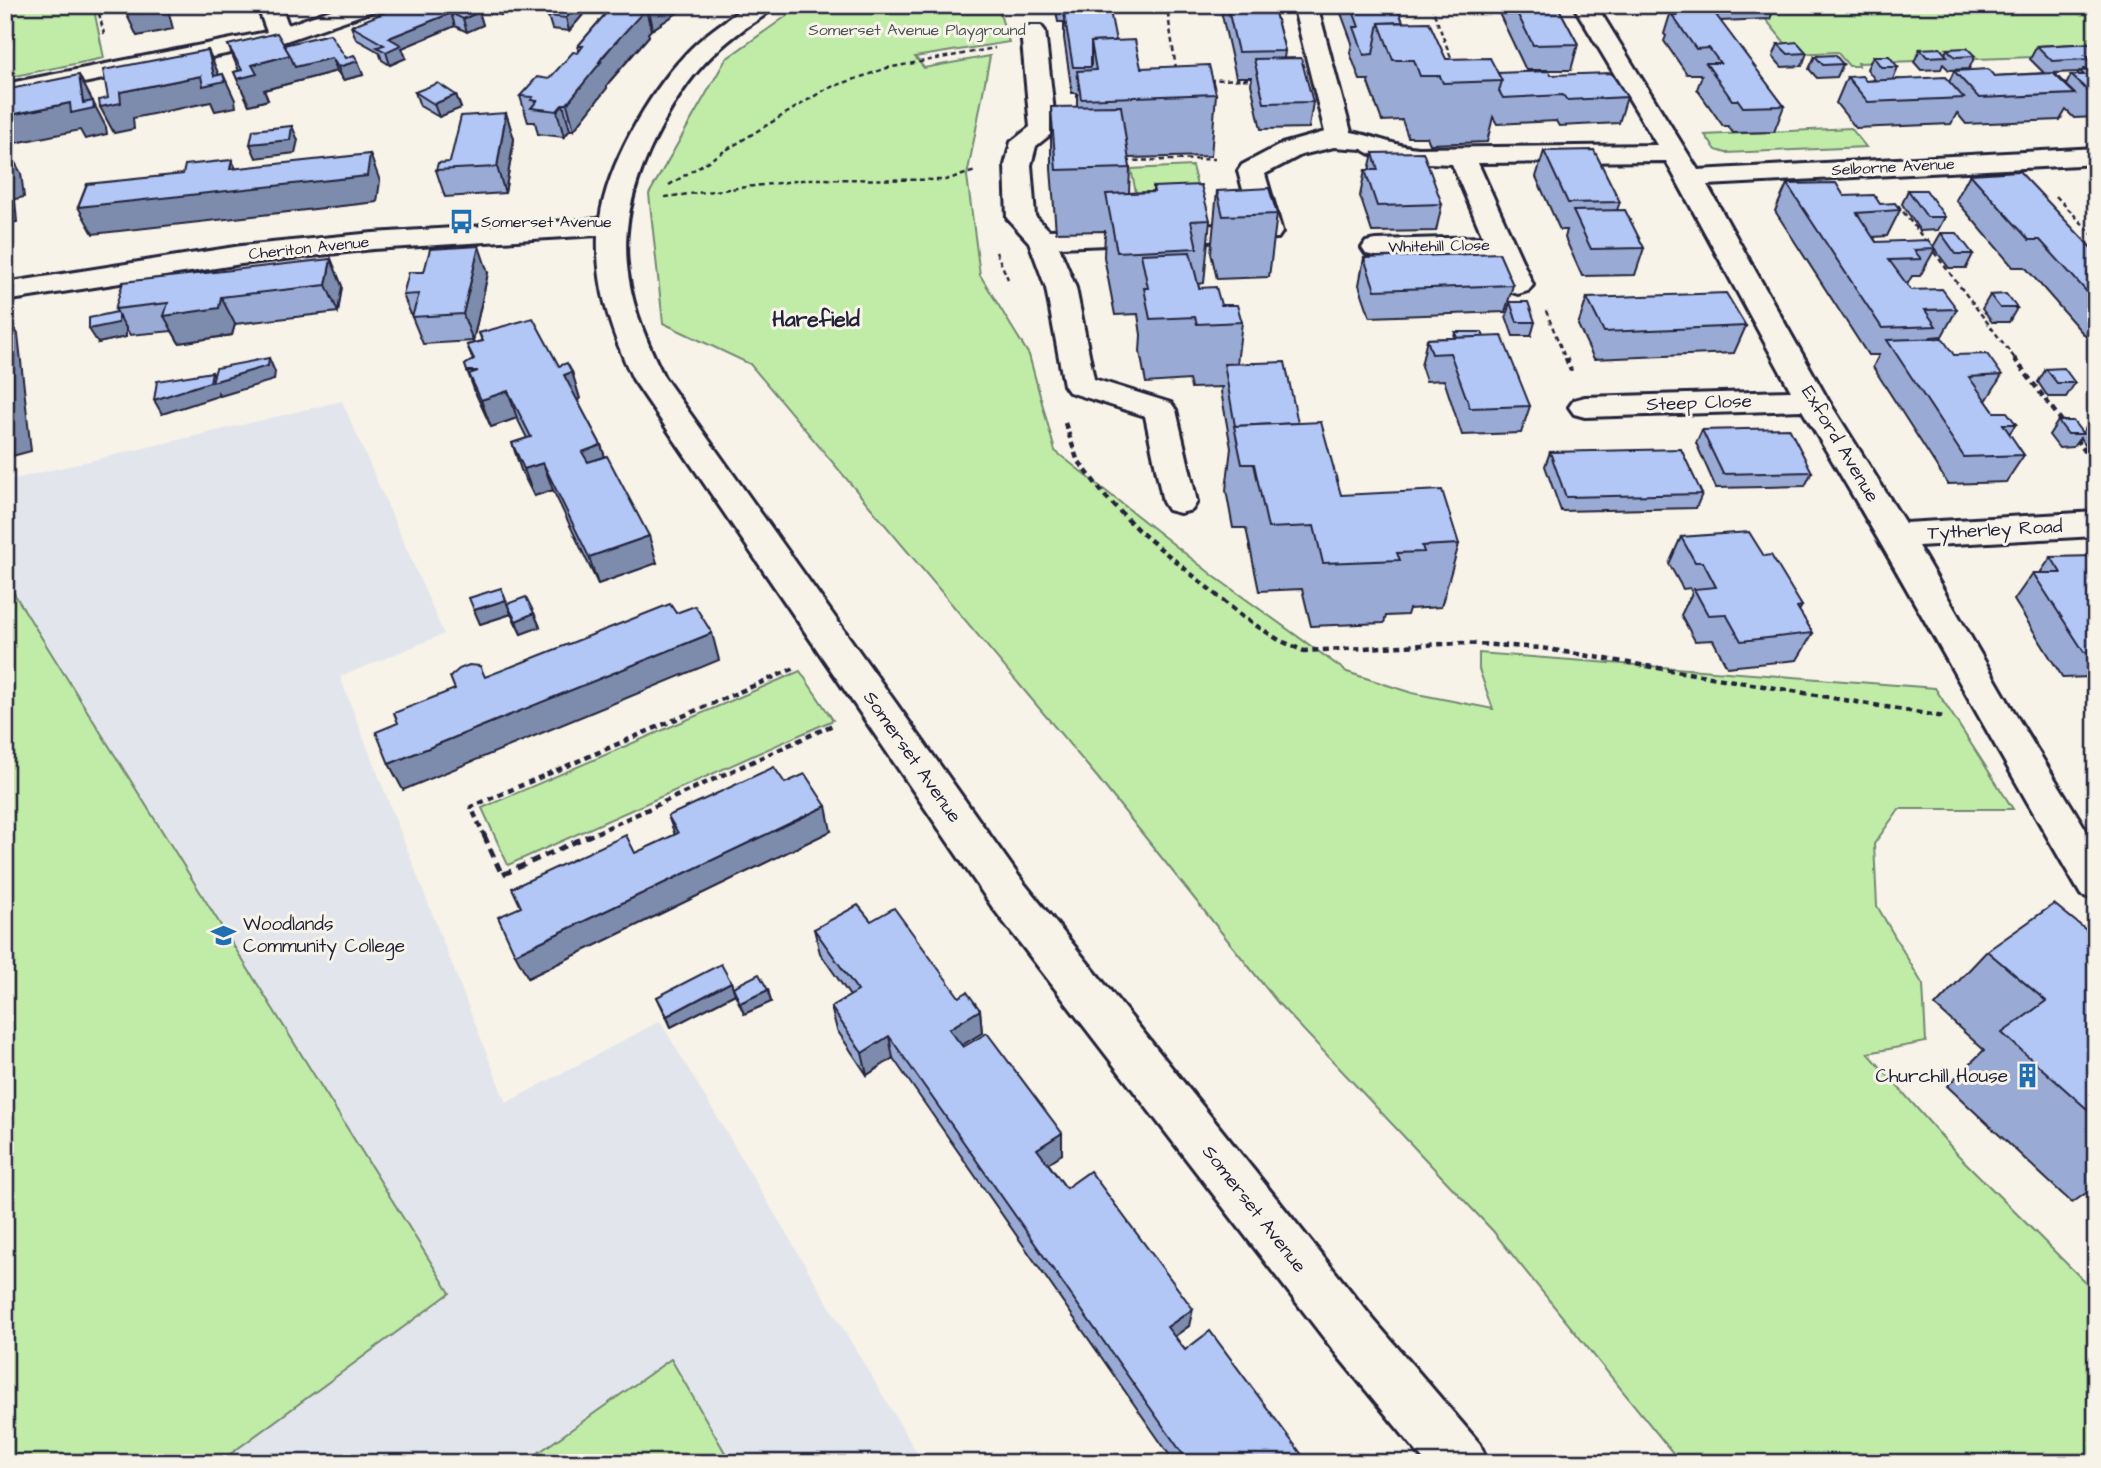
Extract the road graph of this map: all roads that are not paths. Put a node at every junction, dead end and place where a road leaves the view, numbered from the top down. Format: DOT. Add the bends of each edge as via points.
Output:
graph roads {
  1 [pos="269,5"];
  2 [pos="368,5"];
  3 [pos="763,5"];
  4 [pos="1584,5"];
  5 [pos="1305,6"];
  6 [pos="1033,31"];
  7 [pos="280,36"];
  8 [pos="5,92"];
  9 [pos="1340,139"];
  10 [pos="1462,156"];
  11 [pos="2096,156"];
  12 [pos="1683,165"];
  13 [pos="620,210"];
  14 [pos="1042,239"];
  15 [pos="1502,245"];
  16 [pos="1376,248"];
  17 [pos="1518,285"];
  18 [pos="5,292"];
  19 [pos="1812,400"];
  20 [pos="1586,407"];
  21 [pos="1180,502"];
  22 [pos="2096,524"];
  23 [pos="1895,535"];
  24 [pos="2096,883"];
  25 [pos="1461,1463"];
  1 -- 7 [label="street"];
  2 -- 7 [label="street"];
  3 -- 13 [label="street, Somerset Avenue" via="691,62 662,103 642,142"];
  4 -- 12 [label="street, Exford Avenue"];
  5 -- 9 [label="street"];
  6 -- 14 [label="street" via="1042,130 1024,142 1018,165 1021,218"];
  7 -- 8 [label="street"];
  9 -- 10 [label="street, Selborne Avenue" via="1367,142 1388,152"];
  9 -- 14 [label="street, Selborne Avenue" via="1307,142 1251,171 1268,232"];
  10 -- 12 [label="street, Selborne Avenue"];
  10 -- 15 [label="street, Whitehill Close"];
  11 -- 12 [label="street, Selborne Avenue" via="1870,168"];
  12 -- 19 [label="street, Exford Avenue"];
  13 -- 18 [label="street, Cheriton Avenue" via="241,255"];
  13 -- 25 [label="street, Somerset Avenue" via="614,281 627,335 649,379 1007,895 1354,1337"];
  14 -- 21 [label="street" via="1060,288 1080,385 1160,410"];
  15 -- 16 [label="street, Whitehill Close"];
  15 -- 17 [label="street, Whitehill Close"];
  19 -- 20 [label="street, Steep Close"];
  19 -- 23 [label="street, Exford Avenue"];
  22 -- 23 [label="street, Tytherley Road"];
  23 -- 24 [label="street, Exford Avenue"];
}
